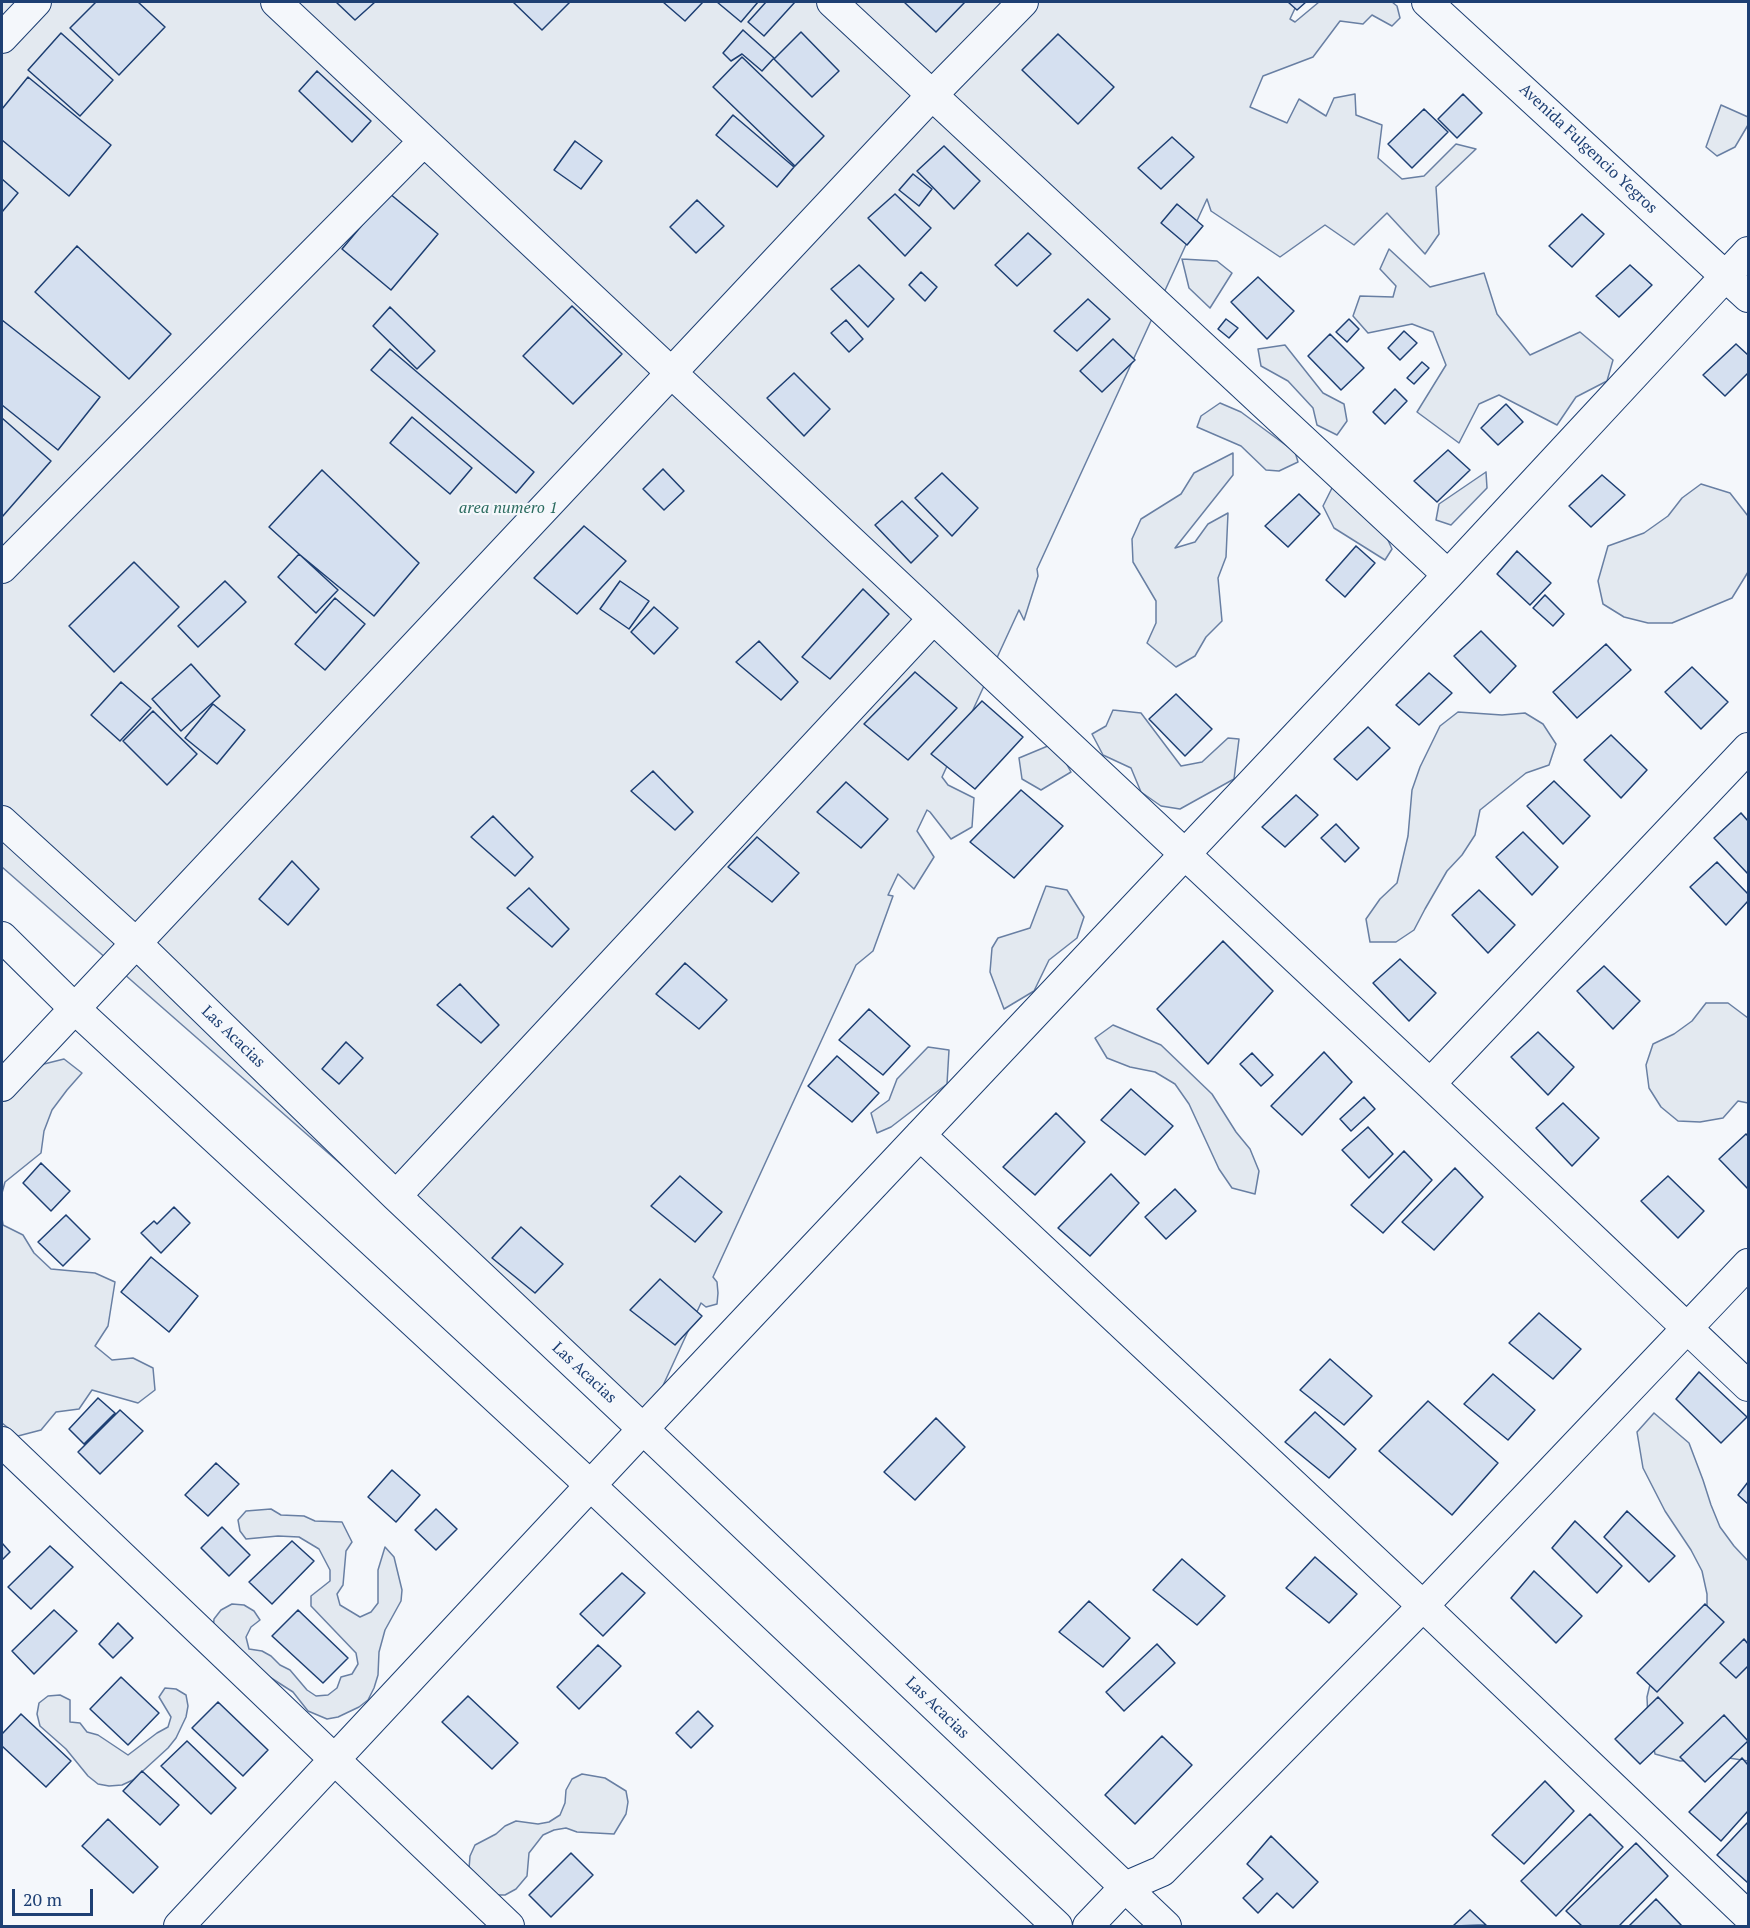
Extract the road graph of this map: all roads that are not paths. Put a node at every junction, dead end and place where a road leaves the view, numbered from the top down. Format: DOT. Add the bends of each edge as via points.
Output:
graph roads {
  1 [pos="36,2"];
  2 [pos="276,2"];
  3 [pos="832,2"];
  4 [pos="1023,2"];
  5 [pos="1427,2"];
  6 [pos="2,38"];
  7 [pos="932,95"];
  8 [pos="424,141"];
  9 [pos="1749,252"];
  10 [pos="1726,276"];
  11 [pos="1749,297"];
  12 [pos="672,373"];
  13 [pos="2,568"];
  14 [pos="1448,575"];
  15 [pos="933,619"];
  16 [pos="1749,748"];
  17 [pos="2,821"];
  18 [pos="1184,855"];
  19 [pos="2,937"];
  20 [pos="136,943"];
  21 [pos="74,1008"];
  22 [pos="1430,1084"];
  23 [pos="2,1086"];
  24 [pos="920,1135"];
  25 [pos="396,1196"];
  26 [pos="1749,1264"];
  27 [pos="1687,1328"];
  28 [pos="1749,1386"];
  29 [pos="643,1429"];
  30 [pos="2,1442"];
  31 [pos="590,1485"];
  32 [pos="1423,1606"];
  33 [pos="335,1759"];
  34 [pos="1161,1871"];
  35 [pos="1125,1887"];
  36 [pos="1749,1916"];
  37 [pos="1149,1921"];
  38 [pos="179,1926"];
  39 [pos="509,1926"];
  40 [pos="1057,1926"];
  41 [pos="1088,1926"];
  1 -- 6 [label="street"];
  2 -- 8 [label="street"];
  3 -- 7 [label="street"];
  4 -- 7 [label="street"];
  5 -- 10 [label="street, Avenida Fulgencio Yegros"];
  7 -- 12 [label="street"];
  7 -- 14 [label="street"];
  8 -- 12 [label="street"];
  8 -- 13 [label="street"];
  9 -- 10 [label="street"];
  10 -- 11 [label="street, Avenida Fulgencio Yegros"];
  10 -- 14 [label="street"];
  12 -- 15 [label="street"];
  12 -- 20 [label="street"];
  14 -- 18 [label="street"];
  15 -- 18 [label="street"];
  15 -- 25 [label="street"];
  16 -- 22 [label="street"];
  17 -- 20 [label="street, Las Acacias"];
  18 -- 22 [label="street"];
  18 -- 24 [label="street"];
  19 -- 21 [label="street"];
  20 -- 21 [label="street"];
  20 -- 25 [label="street, Las Acacias"];
  21 -- 23 [label="street"];
  21 -- 31 [label="street"];
  22 -- 27 [label="street"];
  24 -- 29 [label="street"];
  24 -- 32 [label="street"];
  25 -- 29 [label="street, Las Acacias"];
  26 -- 27 [label="street"];
  27 -- 28 [label="street"];
  27 -- 32 [label="street"];
  29 -- 31 [label="street"];
  29 -- 35 [label="street, Las Acacias"];
  30 -- 33 [label="street"];
  31 -- 33 [label="street"];
  31 -- 40 [label="street"];
  32 -- 34 [label="street"];
  32 -- 36 [label="street"];
  33 -- 38 [label="street"];
  33 -- 39 [label="street"];
  34 -- 35 [label="street"];
  34 -- 37 [label="street"];
  35 -- 37 [label="street, Las Acacias"];
  35 -- 41 [label="street"];
}
